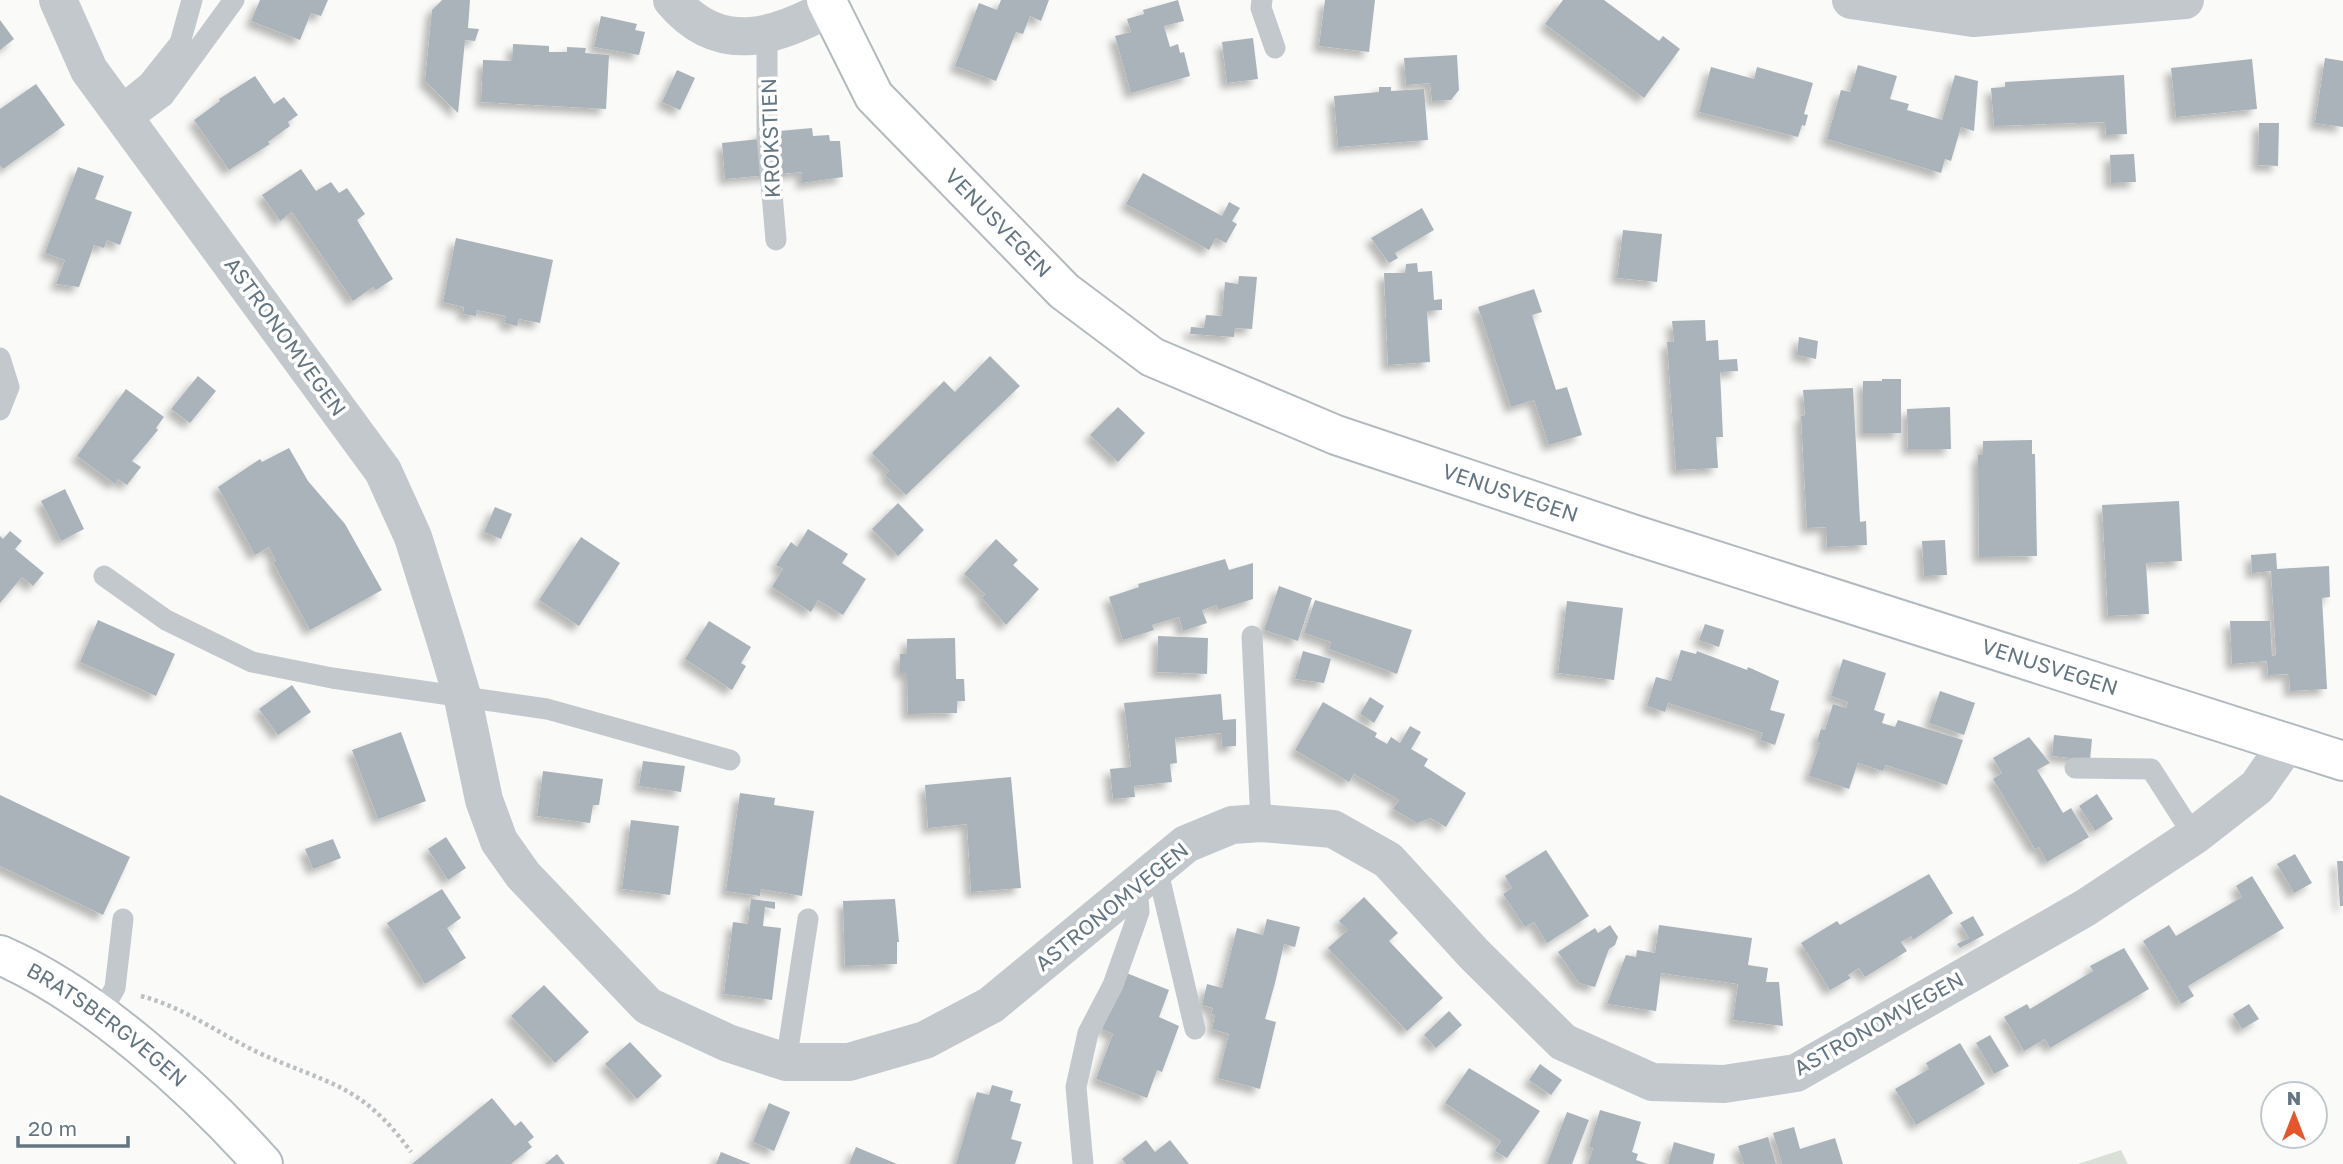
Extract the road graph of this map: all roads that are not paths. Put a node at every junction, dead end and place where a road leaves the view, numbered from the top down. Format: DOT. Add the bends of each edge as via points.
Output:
graph roads {
  1 [pos="58,0"];
  2 [pos="192,0"];
  3 [pos="234,0"];
  4 [pos="672,0"];
  5 [pos="1262,0"];
  6 [pos="1851,0"];
  7 [pos="2185,0"];
  8 [pos="828,4"];
  9 [pos="2072,5"];
  10 [pos="767,36"];
  11 [pos="1275,48"];
  12 [pos="122,115"];
  13 [pos="776,240"];
  14 [pos="0,358"];
  15 [pos="0,410"];
  16 [pos="104,576"];
  17 [pos="1252,636"];
  18 [pos="463,699"];
  19 [pos="2287,744"];
  20 [pos="730,760"];
  21 [pos="2343,761"];
  22 [pos="2076,768"];
  23 [pos="1261,822"];
  24 [pos="2194,836"];
  25 [pos="1147,875"];
  26 [pos="123,919"];
  27 [pos="808,919"];
  28 [pos="0,955"];
  29 [pos="107,1002"];
  30 [pos="1195,1029"];
  31 [pos="786,1062"];
  32 [pos="262,1164"];
  33 [pos="1083,1164"];
  1 -- 12 [label="street, ASTRONOMVEGEN" via="89,70"];
  2 -- 12 [label="lane" via="180,43"];
  3 -- 12 [label="lane" via="164,96"];
  4 -- 10 [label="street" via="707,31"];
  5 -- 11 [label="lane"];
  6 -- 9 [label="street" via="1973,18"];
  7 -- 9 [label="street"];
  8 -- 10 [label="street"];
  8 -- 19 [label="street, VENUSVEGEN" via="874,96 1064,291 1152,357 1336,435"];
  10 -- 13 [label="lane, KROKSTIEN" via="767,136"];
  12 -- 18 [label="street, ASTRONOMVEGEN" via="383,471 413,537"];
  14 -- 15 [label="lane" via="9,387"];
  16 -- 18 [label="lane" via="166,620 252,662"];
  17 -- 23 [label="lane"];
  18 -- 20 [label="lane" via="547,709"];
  18 -- 31 [label="street, ASTRONOMVEGEN" via="484,800 499,841 523,874 648,1006 728,1044"];
  19 -- 21 [label="street, VENUSVEGEN"];
  19 -- 24 [label="street, ASTRONOMVEGEN" via="2257,787"];
  22 -- 24 [label="lane" via="2151,769"];
  23 -- 24 [label="street, ASTRONOMVEGEN" via="1332,829 1388,860 1563,1042 1652,1082 1724,1084 1796,1073 2085,908"];
  23 -- 25 [label="street, ASTRONOMVEGEN" via="1232,825 1186,844"];
  25 -- 30 [label="lane"];
  25 -- 31 [label="street, ASTRONOMVEGEN" via="992,1005 925,1040 849,1062"];
  25 -- 33 [label="lane" via="1113,985 1088,1033 1076,1087"];
  26 -- 29 [label="lane"];
  27 -- 31 [label="lane"];
  28 -- 29 [label="street, BRATSBERGVEGEN" via="50,982"];
  29 -- 32 [label="street, BRATSBERGVEGEN" via="161,1064"];
}
